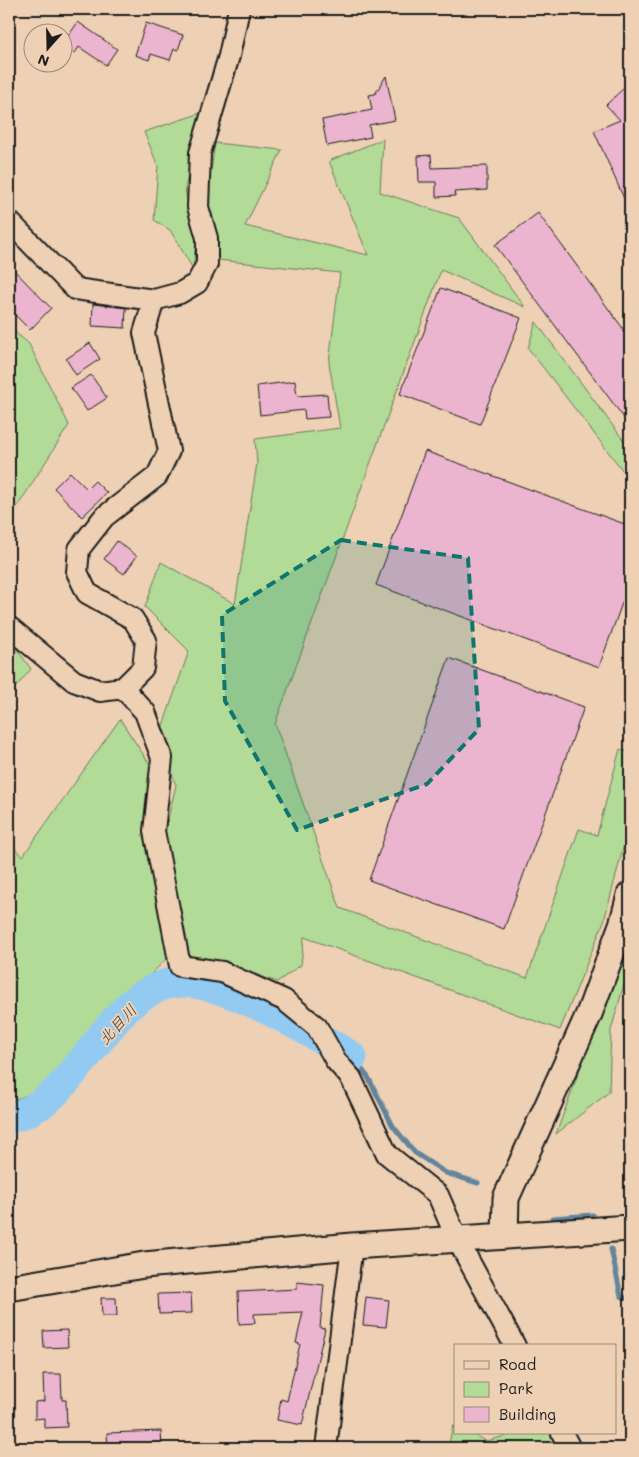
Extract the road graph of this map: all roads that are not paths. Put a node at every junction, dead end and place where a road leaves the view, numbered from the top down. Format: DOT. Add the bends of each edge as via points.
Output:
graph roads {
  1 [pos="239,9"];
  2 [pos="9,221"];
  3 [pos="154,300"];
  4 [pos="9,627"];
  5 [pos="123,688"];
  6 [pos="630,895"];
  7 [pos="630,1228"];
  8 [pos="505,1236"];
  9 [pos="457,1239"];
  10 [pos="352,1246"];
  11 [pos="9,1288"];
  12 [pos="514,1344"];
  13 [pos="563,1434"];
  14 [pos="326,1448"];
  15 [pos="570,1448"];
  1 -- 3 [label="street" via="200,153 198,207 207,238 207,264 196,283 180,293"];
  2 -- 3 [label="street" via="75,288"];
  3 -- 5 [label="street" via="144,334 169,451 156,476 104,516 79,549 77,572 87,593 133,619 146,640 143,668"];
  4 -- 5 [label="street" via="74,680 100,691"];
  5 -- 9 [label="street" via="145,712 162,758 154,831 180,966 222,972 284,1000 317,1027 336,1061 352,1078 386,1154 438,1195"];
  6 -- 8 [label="street" via="589,1014 506,1198"];
  7 -- 8 [label="street"];
  8 -- 9 [label="street"];
  9 -- 10 [label="street"];
  9 -- 12 [label="street"];
  10 -- 11 [label="street" via="144,1265"];
  10 -- 14 [label="street"];
  13 -- 15 [label="street"];
}
